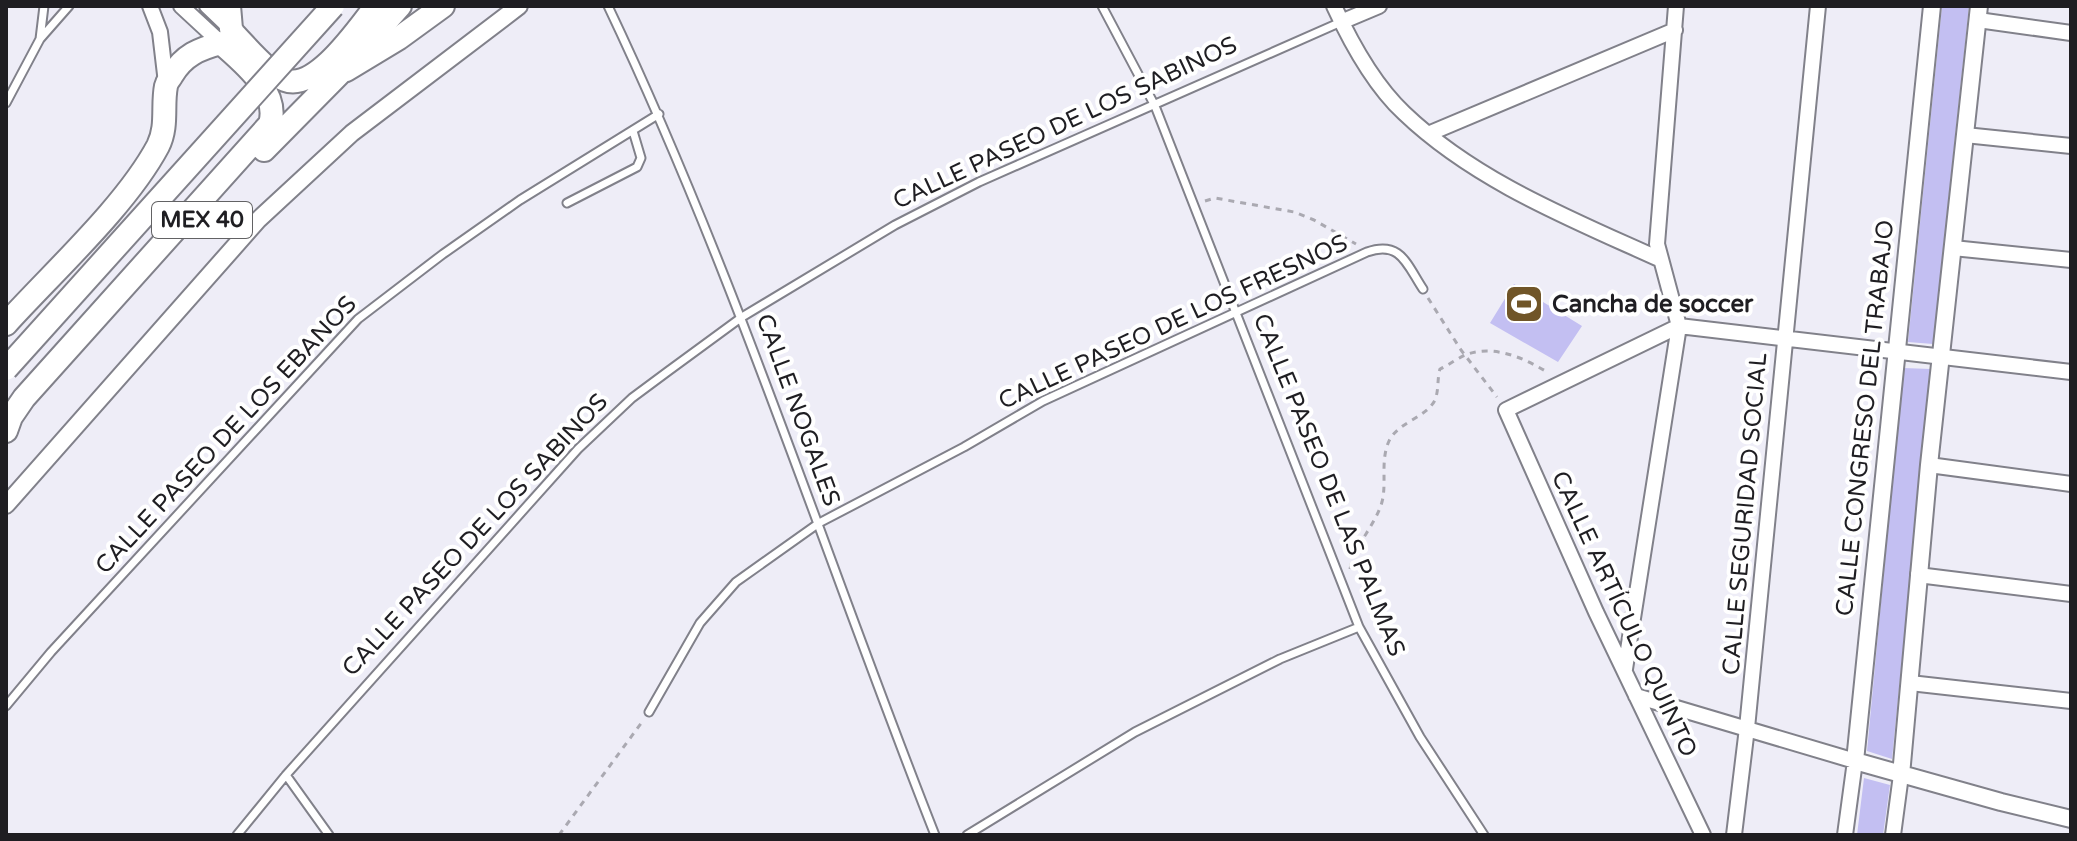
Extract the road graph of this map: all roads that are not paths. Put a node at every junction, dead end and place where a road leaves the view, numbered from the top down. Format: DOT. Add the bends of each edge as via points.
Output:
graph roads {
  1 [pos="44,6"];
  2 [pos="69,6"];
  3 [pos="150,6"];
  4 [pos="181,6"];
  5 [pos="207,6"];
  6 [pos="229,6"];
  7 [pos="333,6"];
  8 [pos="376,6"];
  9 [pos="400,6"];
  10 [pos="443,6"];
  11 [pos="519,6"];
  12 [pos="608,6"];
  13 [pos="1102,6"];
  14 [pos="1334,6"];
  15 [pos="1379,6"];
  16 [pos="1676,6"];
  17 [pos="1818,6"];
  18 [pos="1932,6"];
  19 [pos="1978,13"];
  20 [pos="1341,22"];
  21 [pos="1675,30"];
  22 [pos="2071,33"];
  23 [pos="226,36"];
  24 [pos="40,39"];
  25 [pos="341,72"];
  26 [pos="166,83"];
  27 [pos="6,103"];
  28 [pos="1155,106"];
  29 [pos="659,114"];
  30 [pos="633,131"];
  31 [pos="1428,134"];
  32 [pos="1965,135"];
  33 [pos="2071,146"];
  34 [pos="567,203"];
  35 [pos="1953,248"];
  36 [pos="1659,259"];
  37 [pos="2071,260"];
  38 [pos="1423,289"];
  39 [pos="1237,311"];
  40 [pos="742,317"];
  41 [pos="6,324"];
  42 [pos="1679,326"];
  43 [pos="1784,338"];
  44 [pos="1895,352"];
  45 [pos="1941,357"];
  46 [pos="6,369"];
  47 [pos="2071,372"];
  48 [pos="6,434"];
  49 [pos="1929,465"];
  50 [pos="2071,484"];
  51 [pos="6,505"];
  52 [pos="819,523"];
  53 [pos="1918,575"];
  54 [pos="2071,594"];
  55 [pos="1359,627"];
  56 [pos="1625,669"];
  57 [pos="1910,683"];
  58 [pos="1636,696"];
  59 [pos="2071,701"];
  60 [pos="6,706"];
  61 [pos="649,712"];
  62 [pos="1747,728"];
  63 [pos="1855,761"];
  64 [pos="286,775"];
  65 [pos="1901,775"];
  66 [pos="2071,819"];
  67 [pos="237,835"];
  68 [pos="329,835"];
  69 [pos="935,835"];
  70 [pos="967,835"];
  71 [pos="1484,835"];
  72 [pos="1703,835"];
  73 [pos="1734,835"];
  74 [pos="1845,835"];
  75 [pos="1893,835"];
  1 -- 24 [label="lane"];
  2 -- 24 [label="lane"];
  3 -- 26 [label="street" via="160,32"];
  4 -- 23 [label="street"];
  5 -- 23 [label="street"];
  6 -- 23 [label="main road"];
  7 -- 46 [label="main road, MEX 40, bridge"];
  8 -- 23 [label="main road" via="324,67 302,81 281,78"];
  9 -- 25 [label="main road, MEX 40"];
  10 -- 25 [label="main road"];
  11 -- 51 [label="street" via="352,133 258,220"];
  12 -- 29 [label="lane, CALLE NOGALES"];
  13 -- 28 [label="lane, CALLE PASEO DE LAS PALMAS"];
  14 -- 20 [label="street"];
  15 -- 20 [label="street, CALLE PASEO DE LOS SABINOS"];
  16 -- 21 [label="street"];
  17 -- 43 [label="street, CALLE SEGURIDAD SOCIAL"];
  18 -- 44 [label="street, CALLE CONGRESO DEL TRABAJO"];
  19 -- 22 [label="street"];
  19 -- 32 [label="street"];
  20 -- 28 [label="lane, CALLE PASEO DE LOS SABINOS"];
  20 -- 31 [label="street" via="1378,83"];
  21 -- 31 [label="street"];
  21 -- 36 [label="street"];
  23 -- 26 [label="main road" via="185,58"];
  23 -- 48 [label="main road" via="269,95 270,124 24,398"];
  24 -- 27 [label="lane"];
  25 -- 48 [label="main road, MEX 40"];
  26 -- 41 [label="main road" via="165,123 140,174"];
  28 -- 39 [label="lane, CALLE PASEO DE LAS PALMAS"];
  28 -- 40 [label="lane, CALLE PASEO DE LOS SABINOS" via="979,182"];
  29 -- 30 [label="lane, CALLE PASEO DE LOS EBANOS"];
  29 -- 40 [label="lane, CALLE NOGALES"];
  30 -- 34 [label="lane" via="641,158 637,167"];
  30 -- 60 [label="lane, CALLE PASEO DE LOS EBANOS" via="520,200 358,319"];
  31 -- 36 [label="street" via="1546,208"];
  32 -- 33 [label="street"];
  32 -- 35 [label="street"];
  35 -- 37 [label="street"];
  35 -- 45 [label="street"];
  36 -- 42 [label="street"];
  38 -- 39 [label="lane, CALLE PASEO DE LOS FRESNOS" via="1400,253 1370,251"];
  39 -- 52 [label="lane, CALLE PASEO DE LOS FRESNOS" via="1043,401"];
  39 -- 55 [label="lane, CALLE PASEO DE LAS PALMAS"];
  40 -- 52 [label="lane, CALLE NOGALES"];
  40 -- 64 [label="lane, CALLE PASEO DE LOS SABINOS" via="632,398 578,449"];
  42 -- 43 [label="street"];
  42 -- 56 [label="street"];
  42 -- 56 [label="street, CALLE ARTÍCULO QUINTO" via="1506,410"];
  43 -- 44 [label="street"];
  43 -- 62 [label="street, CALLE SEGURIDAD SOCIAL"];
  44 -- 45 [label="street"];
  44 -- 63 [label="street, CALLE CONGRESO DEL TRABAJO"];
  45 -- 47 [label="street"];
  45 -- 49 [label="street"];
  49 -- 50 [label="street"];
  49 -- 53 [label="street"];
  52 -- 61 [label="lane, CALLE PASEO DE LOS FRESNOS" via="736,582 700,623"];
  52 -- 69 [label="lane, CALLE NOGALES"];
  53 -- 54 [label="street"];
  53 -- 57 [label="street"];
  55 -- 70 [label="lane" via="1280,659 1135,732"];
  55 -- 71 [label="lane, CALLE PASEO DE LAS PALMAS" via="1420,737"];
  56 -- 58 [label="street, CALLE ARTÍCULO QUINTO"];
  57 -- 59 [label="street"];
  57 -- 65 [label="street"];
  58 -- 62 [label="street"];
  58 -- 72 [label="street, CALLE ARTÍCULO QUINTO"];
  62 -- 63 [label="street"];
  62 -- 73 [label="street, CALLE SEGURIDAD SOCIAL"];
  63 -- 65 [label="street"];
  63 -- 74 [label="street, CALLE CONGRESO DEL TRABAJO"];
  64 -- 67 [label="lane, CALLE PASEO DE LOS SABINOS"];
  64 -- 68 [label="lane"];
  65 -- 66 [label="street"];
  65 -- 75 [label="street"];
}
